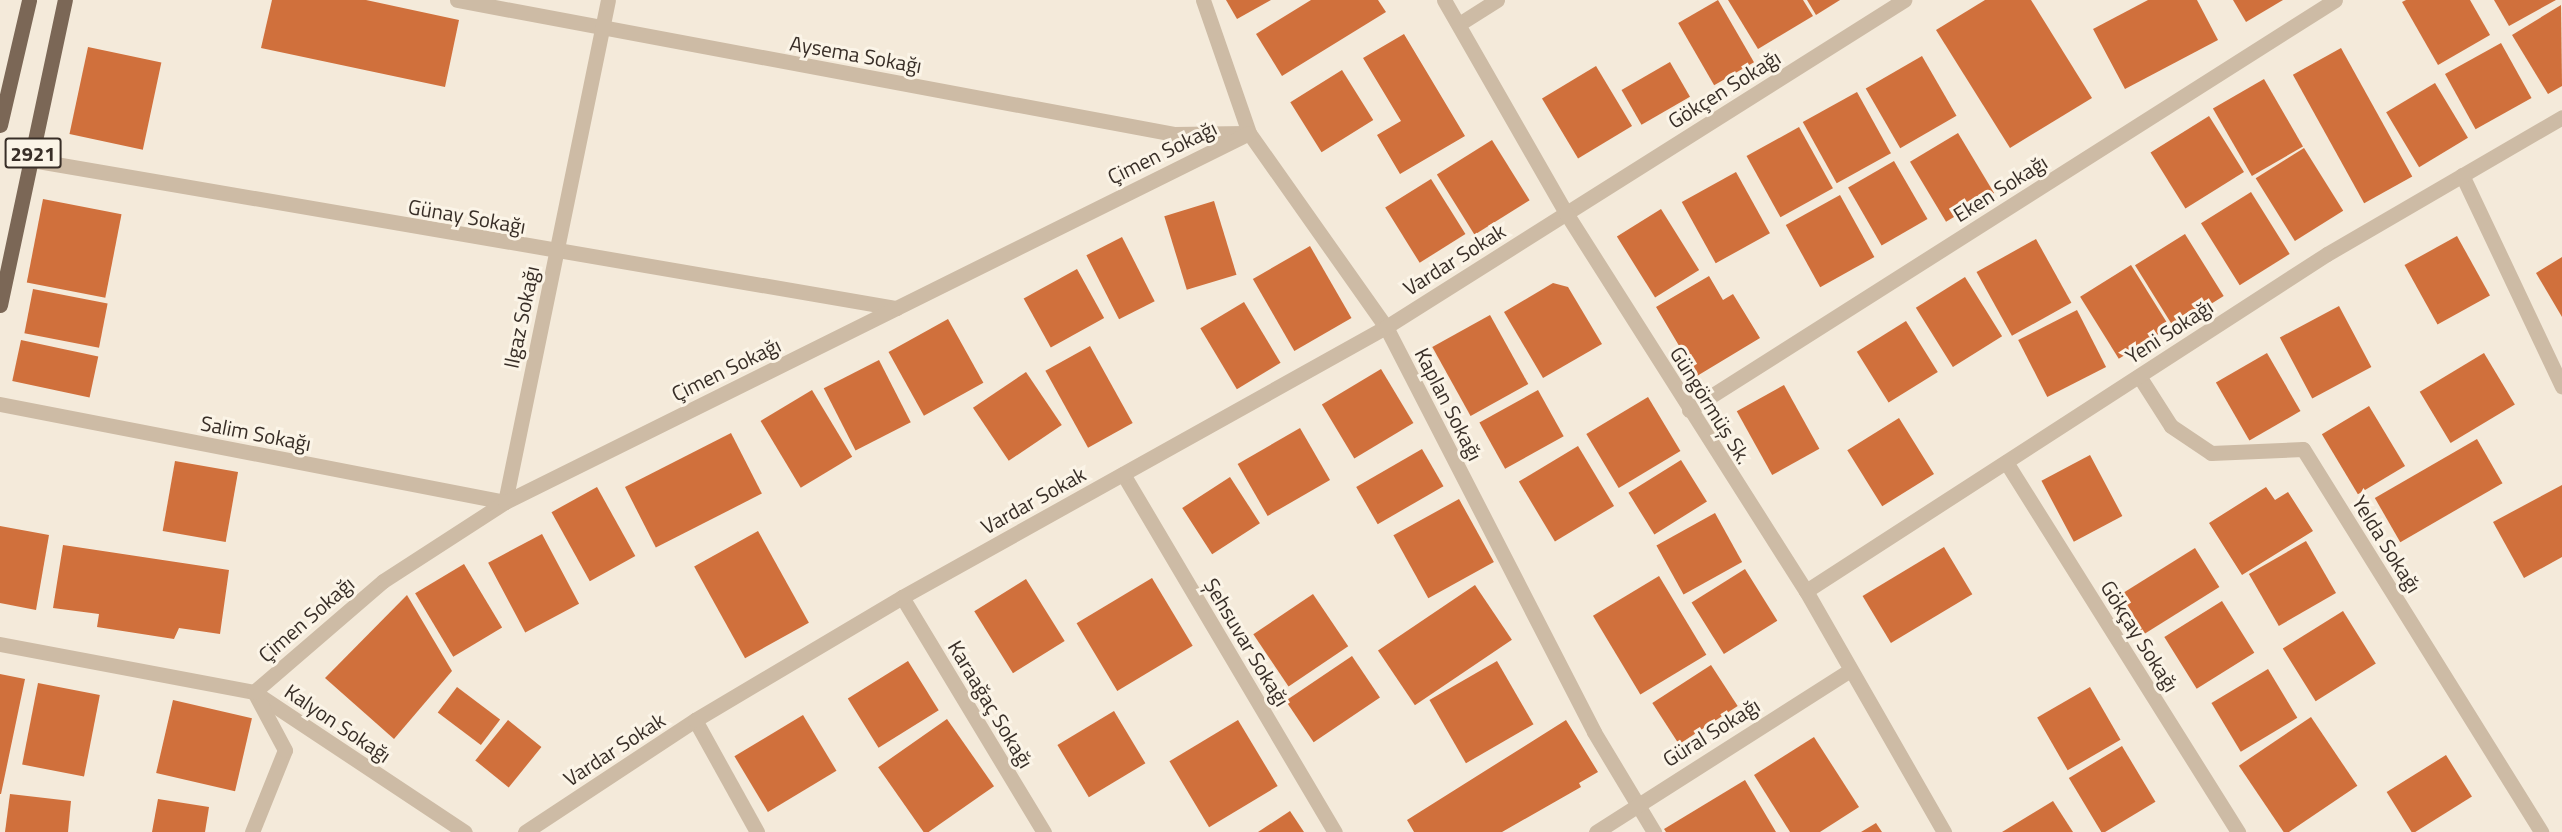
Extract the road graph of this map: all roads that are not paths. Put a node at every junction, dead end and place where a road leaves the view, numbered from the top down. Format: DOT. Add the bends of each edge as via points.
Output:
graph roads {
  1 [pos="29,0"];
  2 [pos="65,0"];
  3 [pos="457,0"];
  4 [pos="608,0"];
  5 [pos="1203,0"];
  6 [pos="1444,0"];
  7 [pos="1497,0"];
  8 [pos="1904,0"];
  9 [pos="2335,0"];
  10 [pos="1459,24"];
  11 [pos="602,28"];
  12 [pos="2562,117"];
  13 [pos="0,125"];
  14 [pos="1249,133"];
  15 [pos="32,160"];
  16 [pos="2462,175"];
  17 [pos="1566,213"];
  18 [pos="556,253"];
  19 [pos="0,305"];
  20 [pos="896,308"];
  21 [pos="1386,327"];
  22 [pos="2139,376"];
  23 [pos="2562,387"];
  24 [pos="0,404"];
  25 [pos="1689,411"];
  26 [pos="2006,462"];
  27 [pos="1123,474"];
  28 [pos="505,502"];
  29 [pos="1806,591"];
  30 [pos="902,597"];
  31 [pos="0,644"];
  32 [pos="1850,670"];
  33 [pos="254,692"];
  34 [pos="695,720"];
  35 [pos="1638,804"];
  36 [pos="252,832"];
  37 [pos="465,832"];
  38 [pos="525,832"];
  39 [pos="757,832"];
  40 [pos="1044,832"];
  41 [pos="1335,832"];
  42 [pos="1596,832"];
  43 [pos="1654,832"];
  44 [pos="1944,832"];
  45 [pos="2238,832"];
  46 [pos="2541,832"];
  1 -- 13 [label="main road, 2921"];
  2 -- 15 [label="main road, 2921"];
  3 -- 11 [label="street, Aysema Sokağı"];
  4 -- 11 [label="street, Ilgaz Sokağı"];
  5 -- 14 [label="street, Kaplan Sokağı"];
  6 -- 10 [label="street, Güngörmüş Sk."];
  7 -- 10 [label="street"];
  8 -- 17 [label="street, Gökçen Sokağı"];
  9 -- 25 [label="street, Eken Sokağı"];
  10 -- 17 [label="street, Güngörmüş Sk."];
  11 -- 14 [label="street, Aysema Sokağı" via="1174,134"];
  11 -- 18 [label="street, Ilgaz Sokağı"];
  12 -- 16 [label="street, Yeni Sokağı"];
  14 -- 20 [label="street, Çimen Sokağı"];
  14 -- 21 [label="street, Kaplan Sokağı"];
  15 -- 18 [label="street, Günay Sokağı"];
  15 -- 19 [label="main road, 2921"];
  16 -- 22 [label="street, Yeni Sokağı"];
  16 -- 23 [label="street"];
  17 -- 21 [label="street, Vardar Sokak"];
  17 -- 25 [label="street, Güngörmüş Sk."];
  18 -- 20 [label="street, Günay Sokağı"];
  18 -- 28 [label="street, Ilgaz Sokağı"];
  20 -- 28 [label="street, Çimen Sokağı"];
  21 -- 27 [label="street, Vardar Sokak"];
  21 -- 35 [label="street, Kaplan Sokağı" via="1594,732"];
  22 -- 26 [label="street, Yeni Sokağı"];
  22 -- 46 [label="street, Yelda Sokağı" via="2171,426 2211,453 2303,449"];
  24 -- 28 [label="street, Salim Sokağı"];
  25 -- 29 [label="street, Güngörmüş Sk."];
  26 -- 29 [label="street, Yeni Sokağı"];
  26 -- 45 [label="street, Gökçay Sokağı"];
  27 -- 30 [label="street, Vardar Sokak"];
  27 -- 41 [label="street, Şehsuvar Sokağı"];
  28 -- 33 [label="street, Çimen Sokağı" via="382,581"];
  29 -- 32 [label="street, Güngörmüş Sk."];
  30 -- 34 [label="street, Vardar Sokak"];
  30 -- 40 [label="street, Karaağaç Sokağı"];
  31 -- 33 [label="street, Kalyon Sokağı"];
  32 -- 35 [label="street, Güral Sokağı"];
  32 -- 44 [label="street, Güngörmüş Sk."];
  33 -- 36 [label="street" via="285,750"];
  33 -- 37 [label="street, Kalyon Sokağı"];
  34 -- 38 [label="street, Vardar Sokak"];
  34 -- 39 [label="street"];
  35 -- 42 [label="street, Güral Sokağı"];
  35 -- 43 [label="street, Kaplan Sokağı"];
}
